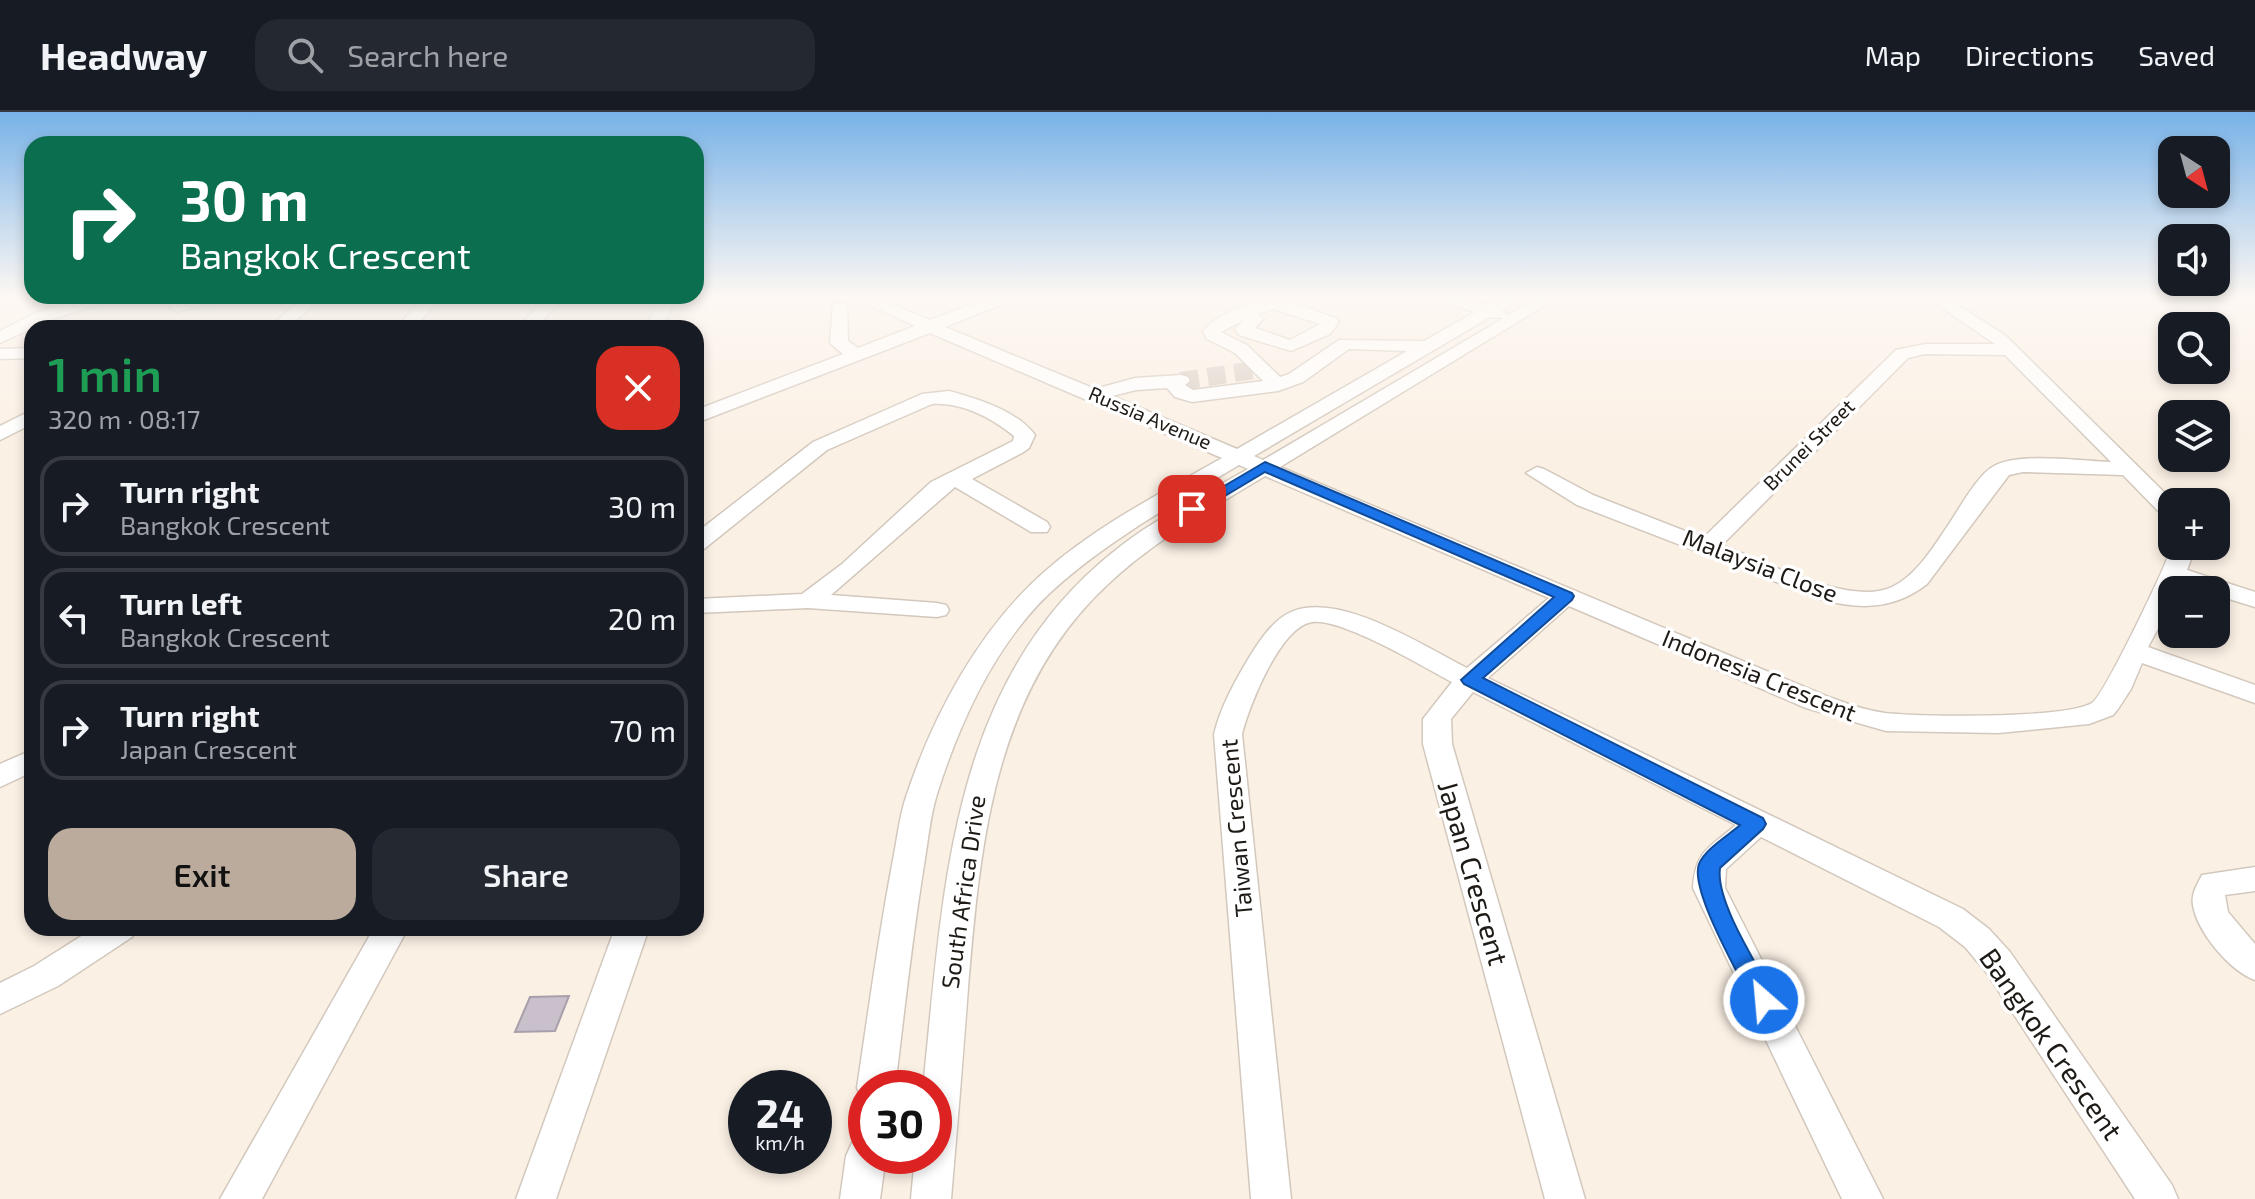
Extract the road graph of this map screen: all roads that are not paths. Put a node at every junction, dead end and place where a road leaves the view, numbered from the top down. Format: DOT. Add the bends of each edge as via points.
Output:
graph roads {
  1 [pos="844,347"];
  2 [pos="877,347"];
  3 [pos="980,347"];
  4 [pos="1236,347"];
  5 [pos="1246,347"];
  6 [pos="1341,347"];
  7 [pos="1348,347"];
  8 [pos="1425,347"];
  9 [pos="1467,347"];
  10 [pos="2006,347"];
  11 [pos="1241,349"];
  12 [pos="2010,350"];
  13 [pos="24,353"];
  14 [pos="0,354"];
  15 [pos="856,355"];
  16 [pos="1325,359"];
  17 [pos="1258,369"];
  18 [pos="1278,385"];
  19 [pos="1096,395"];
  20 [pos="1329,402"];
  21 [pos="704,414"];
  22 [pos="24,420"];
  23 [pos="0,434"];
  24 [pos="1237,455"];
  25 [pos="1265,467"];
  26 [pos="2127,469"];
  27 [pos="1537,473"];
  28 [pos="953,478"];
  29 [pos="2158,499"];
  30 [pos="1039,527"];
  31 [pos="704,538"];
  32 [pos="1708,546"];
  33 [pos="2180,560"];
  34 [pos="2176,574"];
  35 [pos="1566,596"];
  36 [pos="2255,600"];
  37 [pos="808,601"];
  38 [pos="704,606"];
  39 [pos="937,610"];
  40 [pos="2134,651"];
  41 [pos="1471,680"];
  42 [pos="2255,694"];
  43 [pos="24,764"];
  44 [pos="0,777"];
  45 [pos="1756,824"];
  46 [pos="2255,879"];
  47 [pos="108,936"];
  48 [pos="387,936"];
  49 [pos="629,936"];
  50 [pos="2255,966"];
  51 [pos="0,999"];
  52 [pos="878,1070"];
  53 [pos="863,1174"];
  54 [pos="240,1199"];
  55 [pos="536,1199"];
  56 [pos="860,1199"];
  57 [pos="931,1199"];
  58 [pos="1271,1199"];
  59 [pos="1565,1199"];
  60 [pos="1863,1199"];
  61 [pos="2158,1199"];
  1 -- 15 [label="street"];
  2 -- 15 [label="street"];
  3 -- 19 [label="street, Russia Avenue"];
  4 -- 11 [label="street"];
  5 -- 11 [label="street"];
  6 -- 16 [label="street"];
  7 -- 20 [label="street" via="1362,368"];
  8 -- 20 [label="street"];
  9 -- 25 [label="street, South Africa Drive"];
  10 -- 12 [label="street"];
  11 -- 17 [label="street"];
  12 -- 26 [label="street"];
  12 -- 32 [label="street, Brunei Street" via="1925,349 1902,354"];
  13 -- 14 [label="street"];
  15 -- 21 [label="street"];
  16 -- 17 [label="street"];
  16 -- 18 [label="street"];
  17 -- 18 [label="street"];
  18 -- 19 [label="street" via="1192,396 1182,393 1177,382 1135,384"];
  19 -- 24 [label="street, Russia Avenue"];
  20 -- 24 [label="street"];
  22 -- 23 [label="street"];
  24 -- 25 [label="street, Russia Avenue"];
  24 -- 52 [label="street" via="1127,522 1052,578 1013,619 975,675 937,750 921,796"];
  25 -- 35 [label="street, Indonesia Crescent"];
  25 -- 57 [label="street, South Africa Drive" via="1150,536 1089,588 1030,661 994,734 972,810 962,880"];
  26 -- 29 [label="street"];
  26 -- 32 [label="street, Malaysia Close" via="2002,470 1916,584 1894,598 1832,595"];
  27 -- 32 [label="street, Malaysia Close" via="1572,494"];
  28 -- 30 [label="street"];
  28 -- 31 [label="street" via="1015,449 1025,435 1004,418 966,403 929,398 820,446"];
  28 -- 37 [label="street"];
  33 -- 34 [label="street, Indonesia Crescent"];
  34 -- 36 [label="street"];
  34 -- 40 [label="street, Indonesia Crescent"];
  35 -- 40 [label="street, Indonesia Crescent" via="1816,702 1888,722 2087,717 2110,702"];
  35 -- 41 [label="street, Japan Crescent"];
  37 -- 38 [label="street"];
  37 -- 39 [label="street"];
  40 -- 42 [label="street"];
  41 -- 45 [label="street, Bangkok Crescent"];
  41 -- 58 [label="street, Taiwan Crescent" via="1357,624 1320,614 1299,617 1284,627 1234,708 1229,757"];
  41 -- 59 [label="street, Japan Crescent" via="1440,713 1436,735"];
  43 -- 44 [label="street"];
  45 -- 60 [label="street" via="1710,865 1709,888"];
  45 -- 61 [label="street, Bangkok Crescent" via="1935,909 1977,938"];
  46 -- 50 [label="street" via="2213,884 2207,899 2223,929"];
  47 -- 51 [label="street"];
  48 -- 54 [label="street"];
  49 -- 55 [label="street"];
  53 -- 56 [label="street"];
}
